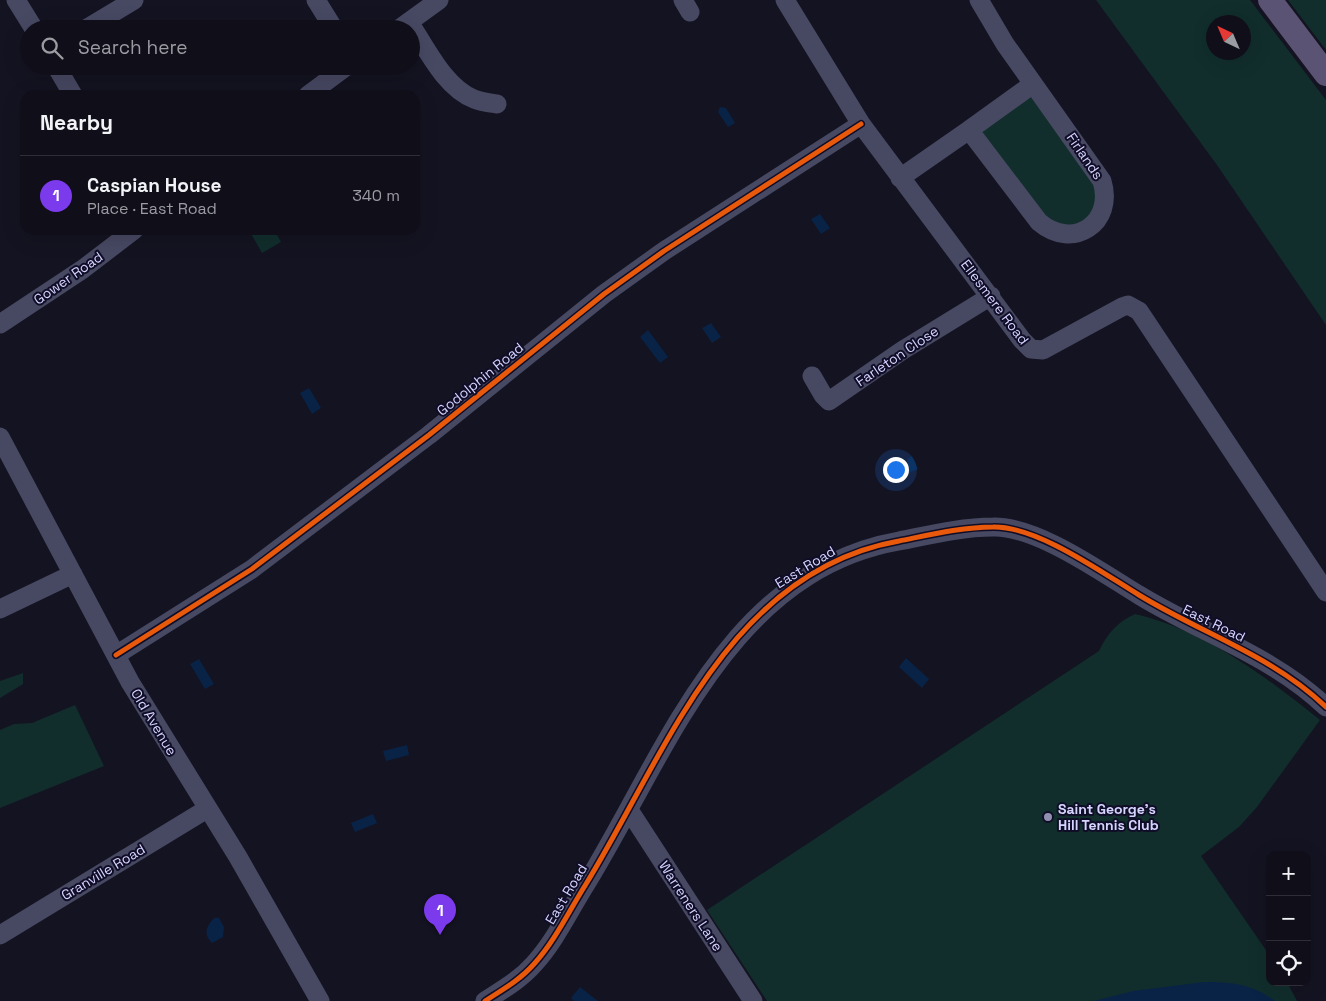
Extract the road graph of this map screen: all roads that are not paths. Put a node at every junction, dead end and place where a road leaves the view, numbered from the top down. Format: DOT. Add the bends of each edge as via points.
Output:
graph roads {
  1 [pos="16,0"];
  2 [pos="134,0"];
  3 [pos="316,0"];
  4 [pos="439,0"];
  5 [pos="785,0"];
  6 [pos="979,0"];
  7 [pos="1270,0"];
  8 [pos="28,20"];
  9 [pos="101,20"];
  10 [pos="328,20"];
  11 [pos="411,20"];
  12 [pos="420,45"];
  13 [pos="1326,74"];
  14 [pos="61,75"];
  15 [pos="335,75"];
  16 [pos="1034,84"];
  17 [pos="70,90"];
  18 [pos="315,90"];
  19 [pos="497,104"];
  20 [pos="861,124"];
  21 [pos="969,130"];
  22 [pos="900,178"];
  23 [pos="128,235"];
  24 [pos="991,296"];
  25 [pos="0,324"];
  26 [pos="812,376"];
  27 [pos="0,437"];
  28 [pos="73,574"];
  29 [pos="1326,592"];
  30 [pos="0,609"];
  31 [pos="116,655"];
  32 [pos="1326,707"];
  33 [pos="207,809"];
  34 [pos="629,810"];
  35 [pos="0,935"];
  36 [pos="320,1001"];
  37 [pos="485,1001"];
  38 [pos="752,1001"];
  1 -- 8 [label="street"];
  2 -- 9 [label="street"];
  3 -- 10 [label="street"];
  4 -- 11 [label="street"];
  5 -- 20 [label="street, Ellesmere Road"];
  6 -- 16 [label="street, Firlands"];
  7 -- 13 [label="main road"];
  12 -- 19 [label="street" via="461,92 475,100"];
  14 -- 17 [label="street"];
  15 -- 18 [label="street"];
  16 -- 21 [label="street"];
  16 -- 21 [label="street, Firlands" via="1102,181 1106,197 1104,207 1092,225 1079,233 1067,235 1047,229"];
  20 -- 22 [label="street, Ellesmere Road"];
  20 -- 31 [label="street, Godolphin Road" via="664,251 604,294 429,435 252,570"];
  21 -- 22 [label="street"];
  22 -- 24 [label="street, Ellesmere Road"];
  23 -- 25 [label="street, Gower Road" via="84,269"];
  24 -- 26 [label="street, Farleton Close" via="903,350 829,401"];
  24 -- 29 [label="street, Ellesmere Road" via="1022,340 1031,350 1037,351 1122,307 1128,305 1139,310"];
  27 -- 28 [label="street, Old Avenue"];
  28 -- 30 [label="street"];
  28 -- 31 [label="street, Old Avenue"];
  31 -- 33 [label="street, Old Avenue"];
  32 -- 34 [label="street, East Road" via="1287,675 1225,640 1169,614 1092,566 1032,534 995,526 931,535 855,552 801,579 775,598 743,631 702,682"];
  33 -- 35 [label="street, Granville Road"];
  33 -- 36 [label="street, Old Avenue"];
  34 -- 37 [label="street, East Road" via="546,950 521,976"];
  34 -- 38 [label="street, Warreners Lane"];
}
